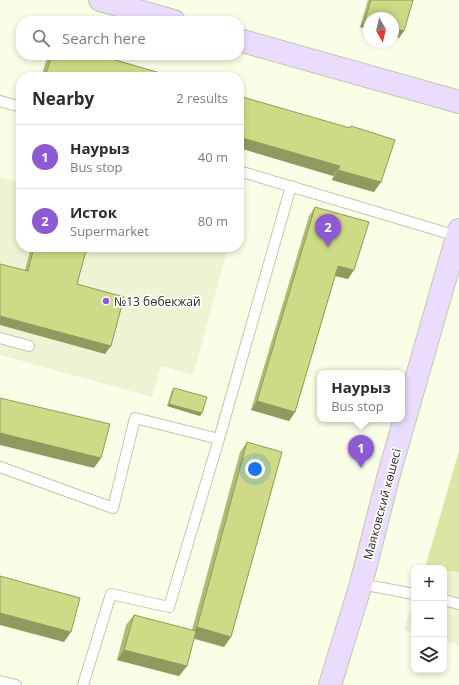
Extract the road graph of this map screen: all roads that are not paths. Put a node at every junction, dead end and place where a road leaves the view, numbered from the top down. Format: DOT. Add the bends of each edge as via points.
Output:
graph roads {
  1 [pos="100,0"];
  2 [pos="156,16"];
  3 [pos="244,41"];
  4 [pos="0,101"];
  5 [pos="459,102"];
  6 [pos="16,106"];
  7 [pos="244,172"];
  8 [pos="291,186"];
  9 [pos="458,233"];
  10 [pos="0,338"];
  11 [pos="29,346"];
  12 [pos="405,418"];
  13 [pos="404,422"];
  14 [pos="220,439"];
  15 [pos="0,467"];
  16 [pos="361,584"];
  17 [pos="411,593"];
  18 [pos="447,601"];
  19 [pos="459,604"];
  20 [pos="0,681"];
  21 [pos="16,685"];
  22 [pos="83,685"];
  23 [pos="330,685"];
  1 -- 2 [label="main road"];
  3 -- 5 [label="main road"];
  4 -- 6 [label="lane"];
  7 -- 8 [label="lane"];
  8 -- 9 [label="lane"];
  8 -- 14 [label="lane"];
  9 -- 12 [label="main road, Маяковский көшесі"];
  10 -- 11 [label="lane"];
  13 -- 16 [label="main road, Маяковский көшесі"];
  14 -- 15 [label="lane" via="135,418 113,508"];
  14 -- 22 [label="lane" via="169,607 111,594"];
  16 -- 17 [label="lane"];
  16 -- 23 [label="main road, Маяковский көшесі"];
  18 -- 19 [label="lane"];
  20 -- 21 [label="lane"];
}
